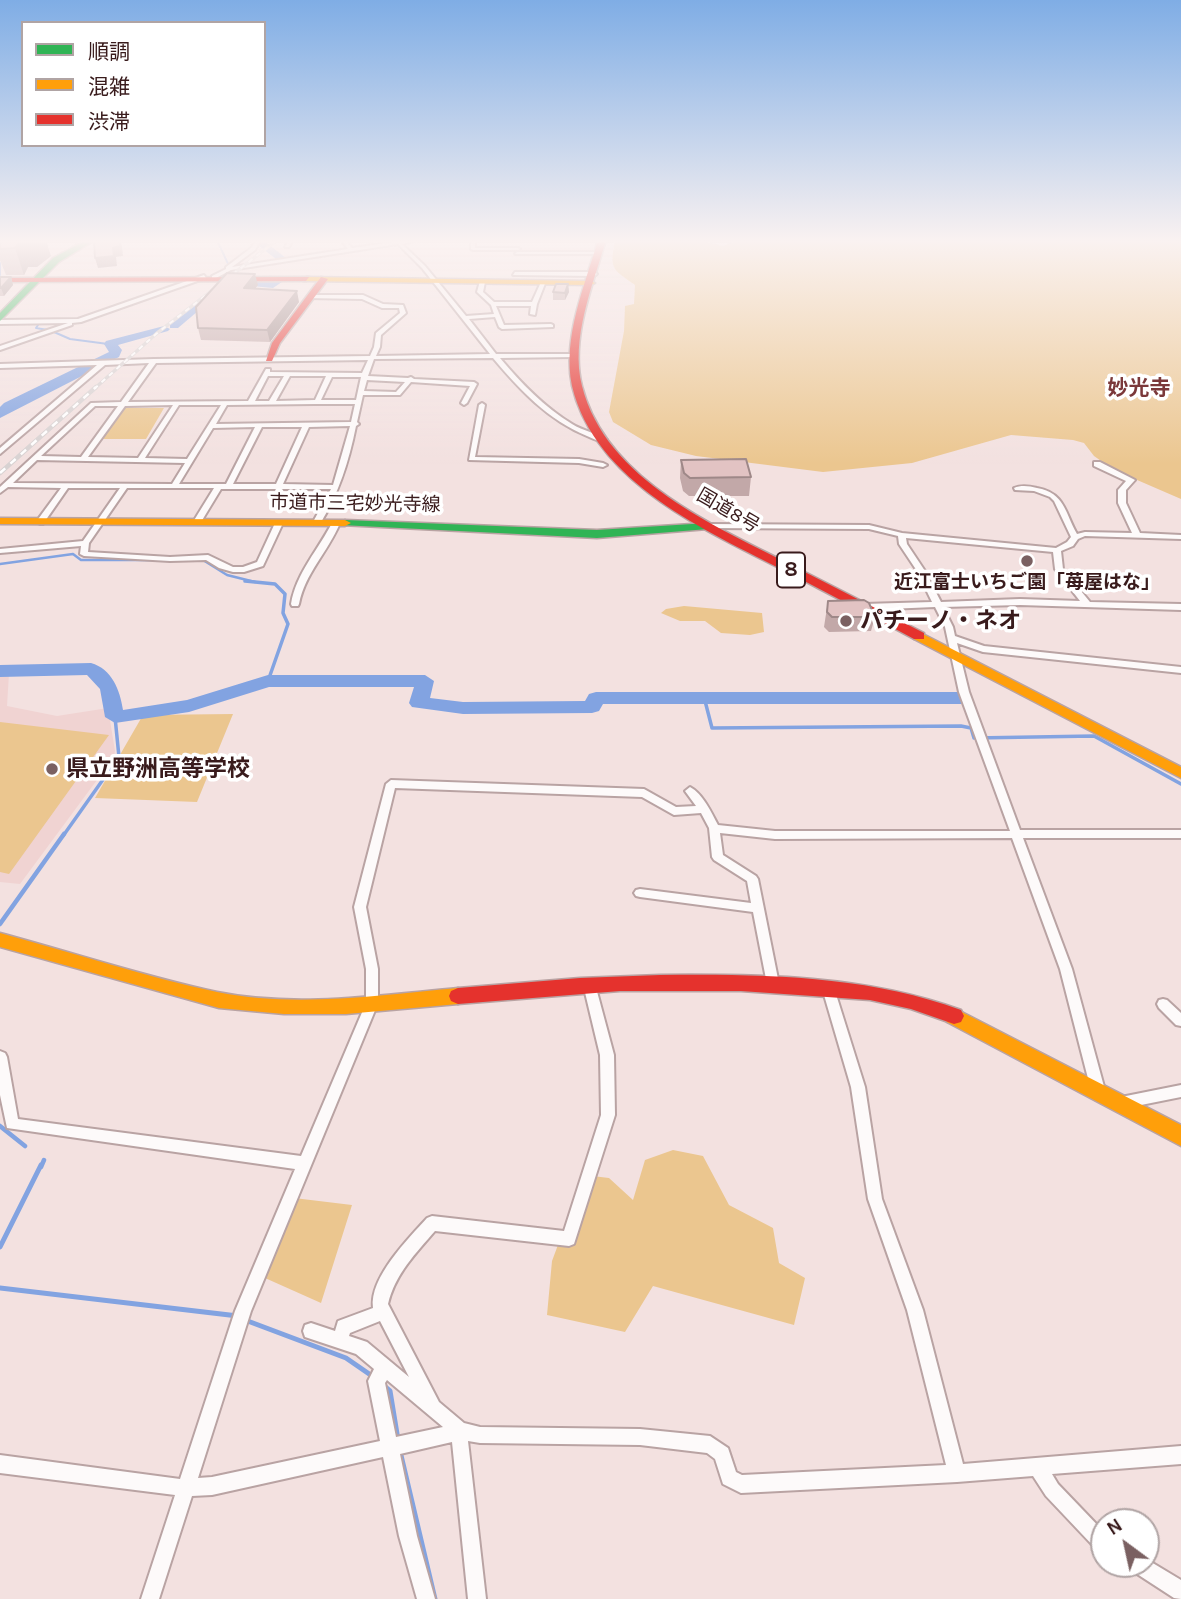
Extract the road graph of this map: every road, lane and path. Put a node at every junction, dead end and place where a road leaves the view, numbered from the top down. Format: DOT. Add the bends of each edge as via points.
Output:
graph roads {
  1 [pos="98,315"];
  2 [pos="296,315"];
  3 [pos="401,315"];
  4 [pos="465,315"];
  5 [pos="498,315"];
  6 [pos="584,315"];
  7 [pos="467,317"];
  8 [pos="0,320"];
  9 [pos="79,321"];
  10 [pos="551,326"];
  11 [pos="0,348"];
  12 [pos="575,355"];
  13 [pos="495,356"];
  14 [pos="374,357"];
  15 [pos="154,361"];
  16 [pos="103,363"];
  17 [pos="269,364"];
  18 [pos="0,366"];
  19 [pos="288,375"];
  20 [pos="330,375"];
  21 [pos="364,376"];
  22 [pos="411,379"];
  23 [pos="361,393"];
  24 [pos="359,402"];
  25 [pos="317,403"];
  26 [pos="464,403"];
  27 [pos="125,404"];
  28 [pos="250,404"];
  29 [pos="271,404"];
  30 [pos="176,405"];
  31 [pos="224,405"];
  32 [pos="482,405"];
  33 [pos="356,424"];
  34 [pos="212,426"];
  35 [pos="260,426"];
  36 [pos="306,426"];
  37 [pos="604,440"];
  38 [pos="0,452"];
  39 [pos="34,458"];
  40 [pos="83,459"];
  41 [pos="140,460"];
  42 [pos="188,461"];
  43 [pos="1097,464"];
  44 [pos="603,465"];
  45 [pos="66,485"];
  46 [pos="175,485"];
  47 [pos="229,485"];
  48 [pos="125,486"];
  49 [pos="219,486"];
  50 [pos="279,486"];
  51 [pos="333,486"];
  52 [pos="3,488"];
  53 [pos="1018,488"];
  54 [pos="40,522"];
  55 [pos="101,522"];
  56 [pos="197,522"];
  57 [pos="317,522"];
  58 [pos="279,523"];
  59 [pos="336,523"];
  60 [pos="1,524"];
  61 [pos="708,526"];
  62 [pos="902,535"];
  63 [pos="1137,535"];
  64 [pos="1075,537"];
  65 [pos="1181,537"];
  66 [pos="85,543"];
  67 [pos="1057,550"];
  68 [pos="0,551"];
  69 [pos="936,602"];
  70 [pos="295,604"];
  71 [pos="1087,604"];
  72 [pos="864,607"];
  73 [pos="1179,608"];
  74 [pos="953,646"];
  75 [pos="1181,670"];
  76 [pos="1181,773"];
  77 [pos="690,791"];
  78 [pos="704,809"];
  79 [pos="714,828"];
  80 [pos="1181,834"];
  81 [pos="1018,837"];
  82 [pos="640,893"];
  83 [pos="757,908"];
  84 [pos="0,941"];
  85 [pos="589,984"];
  86 [pos="773,984"];
  87 [pos="828,988"];
  88 [pos="372,1003"];
  89 [pos="1163,1004"];
  90 [pos="1181,1021"];
  91 [pos="0,1057"];
  92 [pos="1181,1091"];
  93 [pos="1099,1094"];
  94 [pos="1118,1103"];
  95 [pos="4,1115"];
  96 [pos="1181,1136"];
  97 [pos="303,1163"];
  98 [pos="384,1312"];
  99 [pos="311,1331"];
  100 [pos="339,1341"];
  101 [pos="385,1368"];
  102 [pos="434,1409"];
  103 [pos="390,1446"];
  104 [pos="1181,1455"];
  105 [pos="0,1464"];
  106 [pos="1037,1466"];
  107 [pos="957,1473"];
  108 [pos="185,1488"];
  109 [pos="1090,1530"];
  110 [pos="1160,1578"];
  111 [pos="1181,1591"];
  112 [pos="150,1599"];
  113 [pos="426,1599"];
  114 [pos="477,1599"];
  1 -- 9 [label="street"];
  2 -- 17 [label="main road" via="276,343"];
  3 -- 14 [label="street" via="378,334 379,349"];
  4 -- 7 [label="street"];
  5 -- 7 [label="street"];
  5 -- 10 [label="street" via="502,327"];
  6 -- 12 [label="main road, 国道8号 / 8"];
  7 -- 13 [label="street"];
  8 -- 9 [label="street"];
  9 -- 11 [label="street"];
  12 -- 13 [label="street"];
  12 -- 37 [label="main road, 国道8号 / 8" via="579,396"];
  13 -- 14 [label="street"];
  13 -- 37 [label="street" via="533,399 591,437"];
  14 -- 17 [label="street"];
  14 -- 21 [label="street"];
  15 -- 16 [label="street"];
  15 -- 17 [label="street"];
  15 -- 27 [label="street"];
  16 -- 18 [label="street"];
  16 -- 38 [label="street"];
  17 -- 19 [label="street"];
  17 -- 28 [label="street"];
  19 -- 20 [label="street"];
  19 -- 29 [label="street"];
  20 -- 21 [label="street"];
  20 -- 25 [label="street"];
  21 -- 22 [label="street"];
  21 -- 23 [label="street"];
  22 -- 23 [label="street" via="398,394"];
  22 -- 26 [label="street" via="474,384"];
  23 -- 24 [label="street"];
  24 -- 25 [label="street"];
  24 -- 33 [label="street"];
  25 -- 29 [label="street"];
  27 -- 30 [label="street"];
  27 -- 39 [label="street" via="93,404"];
  27 -- 40 [label="street"];
  28 -- 29 [label="street"];
  28 -- 31 [label="street"];
  30 -- 31 [label="street"];
  30 -- 41 [label="street"];
  31 -- 34 [label="street"];
  32 -- 44 [label="street" via="471,459"];
  33 -- 36 [label="street"];
  33 -- 51 [label="street"];
  34 -- 35 [label="street"];
  34 -- 42 [label="street"];
  35 -- 36 [label="street"];
  35 -- 47 [label="street"];
  36 -- 50 [label="street"];
  37 -- 61 [label="main road, 国道8号 / 8" via="645,482"];
  39 -- 40 [label="street"];
  39 -- 52 [label="street"];
  40 -- 41 [label="street"];
  41 -- 42 [label="street"];
  42 -- 46 [label="street"];
  43 -- 63 [label="street" via="1131,480 1122,490 1122,503"];
  45 -- 48 [label="street"];
  45 -- 52 [label="street"];
  45 -- 54 [label="street"];
  46 -- 48 [label="street"];
  46 -- 49 [label="street"];
  47 -- 49 [label="street"];
  47 -- 50 [label="street"];
  48 -- 55 [label="street"];
  49 -- 56 [label="street"];
  50 -- 51 [label="street"];
  51 -- 57 [label="street"];
  53 -- 64 [label="street" via="1052,493"];
  54 -- 55 [label="main road, 市道市三宅妙光寺線"];
  54 -- 60 [label="main road, 市道市三宅妙光寺線"];
  55 -- 56 [label="main road, 市道市三宅妙光寺線"];
  55 -- 66 [label="street"];
  56 -- 58 [label="main road, 市道市三宅妙光寺線"];
  57 -- 58 [label="main road, 市道市三宅妙光寺線"];
  57 -- 59 [label="main road, 市道市三宅妙光寺線"];
  58 -- 66 [label="street" via="260,564 240,571 208,557 88,555 82,550"];
  59 -- 61 [label="main road, 市道市三宅妙光寺線" via="597,534"];
  59 -- 70 [label="street" via="300,584"];
  61 -- 62 [label="street" via="869,527"];
  61 -- 72 [label="main road, 国道8号 / 8"];
  62 -- 67 [label="street"];
  62 -- 69 [label="street"];
  63 -- 64 [label="street"];
  63 -- 65 [label="street"];
  64 -- 67 [label="street"];
  66 -- 68 [label="street"];
  67 -- 71 [label="street" via="1059,569"];
  69 -- 71 [label="street"];
  69 -- 72 [label="street"];
  69 -- 74 [label="street"];
  71 -- 73 [label="street"];
  72 -- 74 [label="main road, 国道8号 / 8"];
  74 -- 75 [label="street"];
  74 -- 76 [label="main road, 国道8号 / 8"];
  74 -- 81 [label="street" via="964,692"];
  77 -- 78 [label="street"];
  78 -- 79 [label="street"];
  78 -- 88 [label="street" via="674,811 644,793 391,784 360,907 372,968"];
  79 -- 81 [label="street" via="775,835"];
  79 -- 83 [label="street" via="718,858 752,879"];
  80 -- 81 [label="street"];
  81 -- 93 [label="street" via="1066,970"];
  82 -- 83 [label="street"];
  83 -- 86 [label="street"];
  84 -- 88 [label="main road" via="219,1000 284,1006"];
  85 -- 86 [label="main road"];
  85 -- 88 [label="main road"];
  85 -- 98 [label="street" via="607,1055 608,1115 569,1239 432,1223 390,1274 380,1305"];
  86 -- 87 [label="main road"];
  87 -- 93 [label="main road" via="869,990 919,1002"];
  87 -- 107 [label="street" via="858,1087 875,1199 915,1310"];
  88 -- 97 [label="street"];
  89 -- 90 [label="street"];
  91 -- 95 [label="street"];
  92 -- 94 [label="street"];
  93 -- 94 [label="main road"];
  94 -- 96 [label="main road"];
  95 -- 97 [label="street" via="12,1124 27,1127"];
  97 -- 108 [label="street" via="243,1311"];
  98 -- 100 [label="street" via="344,1327"];
  98 -- 102 [label="street"];
  99 -- 100 [label="street"];
  100 -- 101 [label="street" via="362,1348"];
  101 -- 102 [label="street"];
  101 -- 103 [label="street" via="376,1381"];
  102 -- 107 [label="street" via="460,1430 480,1435 640,1437 710,1445 722,1454 729,1478 741,1484"];
  103 -- 108 [label="street"];
  103 -- 113 [label="street"];
  103 -- 114 [label="street" via="459,1432"];
  104 -- 106 [label="street"];
  105 -- 108 [label="street"];
  106 -- 107 [label="street"];
  106 -- 109 [label="street" via="1052,1490"];
  108 -- 112 [label="street"];
  110 -- 111 [label="street"];
}
